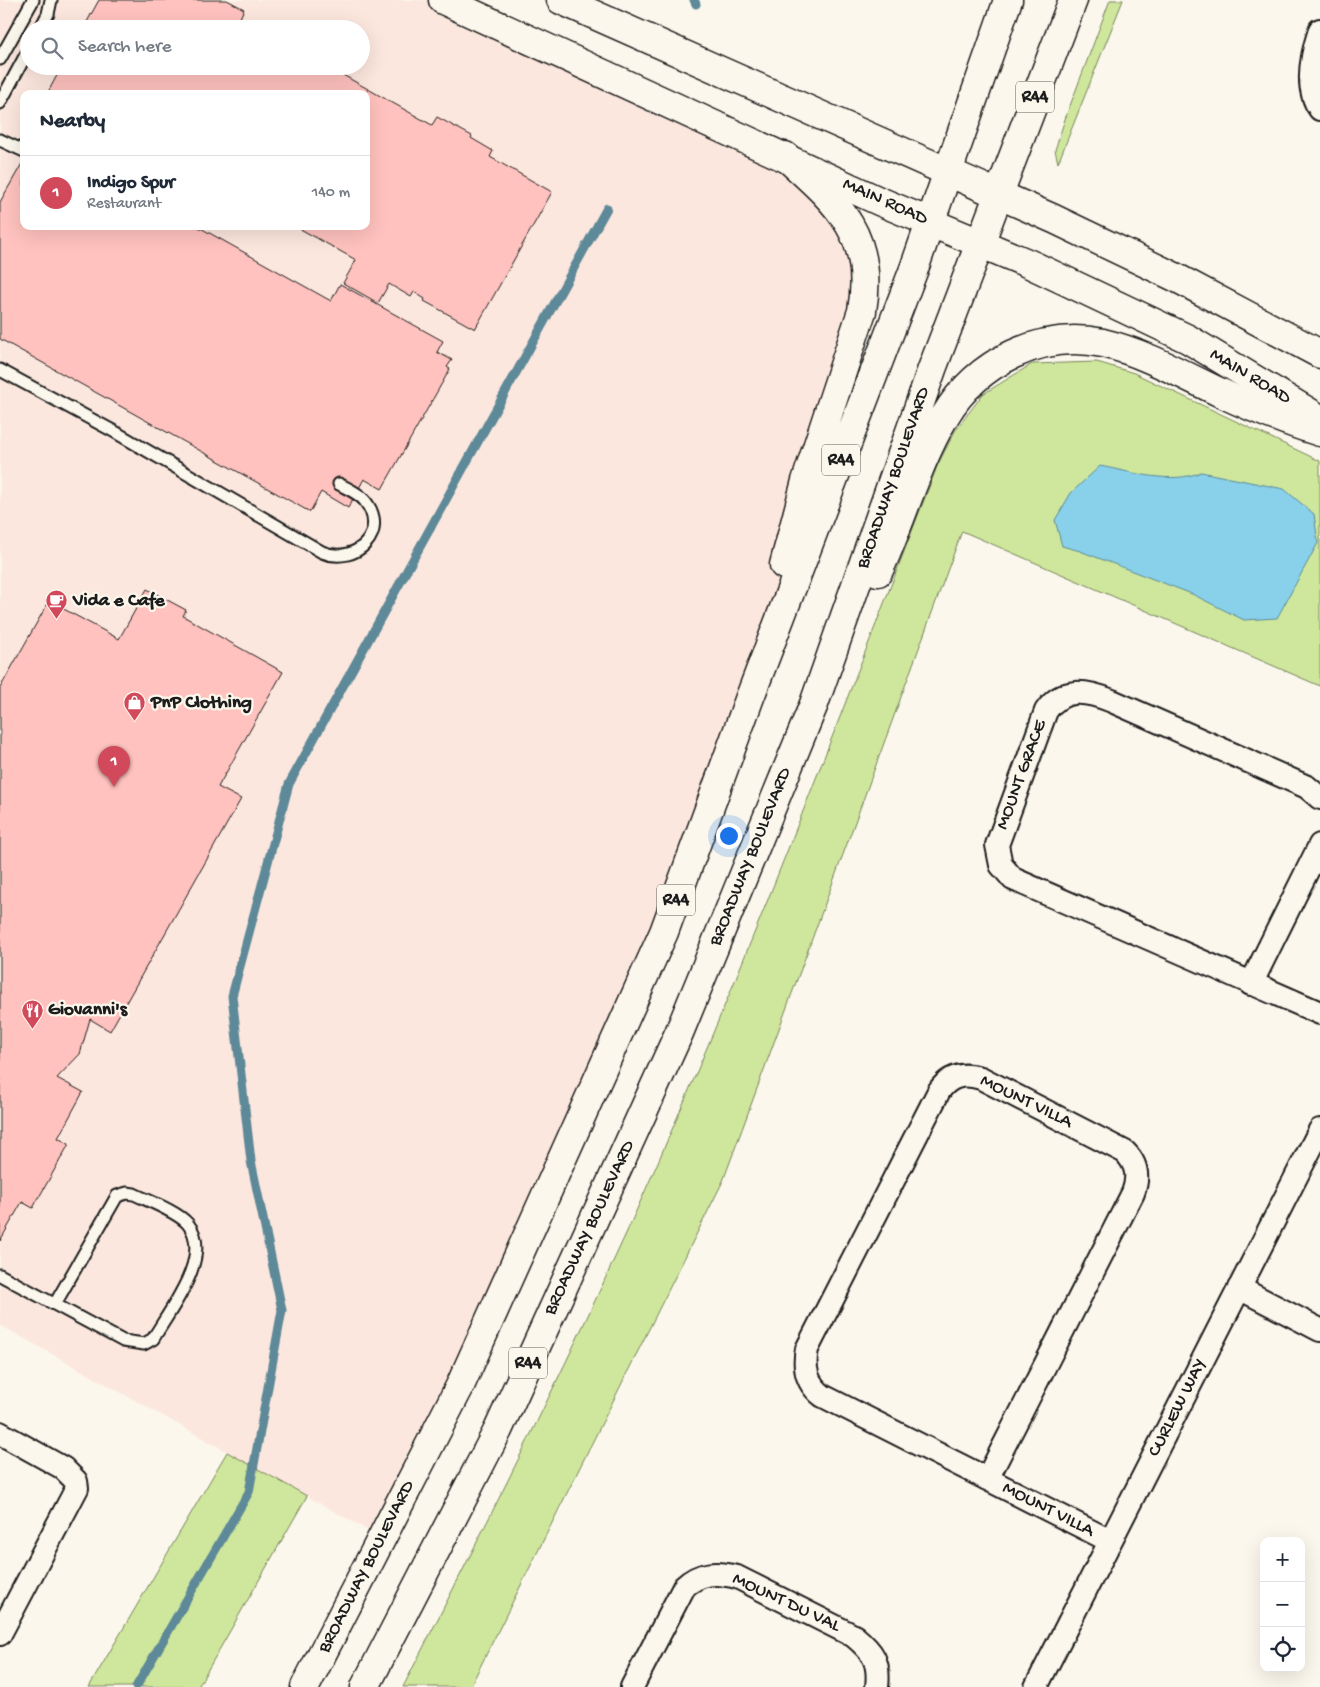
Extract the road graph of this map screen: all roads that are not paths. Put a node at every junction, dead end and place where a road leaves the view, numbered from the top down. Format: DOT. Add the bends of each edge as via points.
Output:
graph roads {
  1 [pos="33,0"];
  2 [pos="51,0"];
  3 [pos="443,0"];
  4 [pos="560,0"];
  5 [pos="1008,0"];
  6 [pos="1073,0"];
  7 [pos="22,20"];
  8 [pos="45,20"];
  9 [pos="20,24"];
  10 [pos="1320,30"];
  11 [pos="0,60"];
  12 [pos="20,65"];
  13 [pos="0,102"];
  14 [pos="1318,106"];
  15 [pos="0,129"];
  16 [pos="0,140"];
  17 [pos="12,144"];
  18 [pos="20,149"];
  19 [pos="784,156"];
  20 [pos="948,172"];
  21 [pos="998,194"];
  22 [pos="930,222"];
  23 [pos="980,243"];
  24 [pos="1320,354"];
  25 [pos="0,370"];
  26 [pos="1320,419"];
  27 [pos="1320,432"];
  28 [pos="339,484"];
  29 [pos="750,698"];
  30 [pos="814,704"];
  31 [pos="1320,798"];
  32 [pos="1320,845"];
  33 [pos="1251,984"];
  34 [pos="1320,1013"];
  35 [pos="1320,1130"];
  36 [pos="0,1275"];
  37 [pos="1239,1288"];
  38 [pos="54,1304"];
  39 [pos="1320,1330"];
  40 [pos="0,1433"];
  41 [pos="987,1479"];
  42 [pos="1110,1541"];
  43 [pos="0,1634"];
  44 [pos="305,1687"];
  45 [pos="365,1687"];
  46 [pos="632,1687"];
  47 [pos="877,1687"];
  48 [pos="1036,1687"];
  1 -- 7 [label="lane"];
  2 -- 8 [label="lane"];
  3 -- 19 [label="main road, MAIN ROAD"];
  4 -- 20 [label="main road"];
  5 -- 20 [label="main road, BROADWAY BOULEVARD / R44"];
  6 -- 21 [label="main road, BROADWAY BOULEVARD / R44"];
  9 -- 11 [label="lane"];
  10 -- 14 [label="street" via="1311,66 1311,83"];
  12 -- 13 [label="lane"];
  15 -- 17 [label="lane"];
  16 -- 17 [label="lane"];
  17 -- 18 [label="lane"];
  19 -- 22 [label="main road, MAIN ROAD"];
  19 -- 29 [label="main road" via="824,191 845,216 859,247 865,271 865,289 862,310 806,481"];
  20 -- 21 [label="main road"];
  20 -- 22 [label="main road, BROADWAY BOULEVARD / R44"];
  21 -- 23 [label="main road, BROADWAY BOULEVARD / R44"];
  21 -- 24 [label="main road" via="1177,278"];
  22 -- 23 [label="main road, MAIN ROAD"];
  22 -- 29 [label="main road, BROADWAY BOULEVARD / R44"];
  23 -- 26 [label="main road, MAIN ROAD" via="1188,339"];
  23 -- 30 [label="main road, BROADWAY BOULEVARD / R44"];
  25 -- 28 [label="lane" via="115,432 322,552 342,556 352,554 368,541 373,520 365,501"];
  27 -- 30 [label="main road" via="1222,394 1151,359 1103,344 1081,341 1046,343 1017,351 990,367 962,391 945,416 888,551"];
  29 -- 44 [label="main road, BROADWAY BOULEVARD / R44" via="664,932 460,1386"];
  30 -- 45 [label="main road, BROADWAY BOULEVARD / R44" via="679,1033 502,1421"];
  31 -- 33 [label="street, MOUNT GRACE" via="1307,787 1091,693 1070,693 1056,700 1046,711 999,836 997,856 1013,879"];
  32 -- 33 [label="street"];
  33 -- 34 [label="street, MOUNT GRACE"];
  35 -- 37 [label="street, CURLEW WAY"];
  36 -- 38 [label="lane"];
  37 -- 39 [label="street"];
  37 -- 42 [label="street, CURLEW WAY"];
  38 -- 38 [label="lane" via="117,1196 134,1194 182,1218 189,1225 194,1242 191,1274 153,1338 144,1344 123,1341"];
  40 -- 43 [label="street" via="63,1468 72,1475 77,1488"];
  41 -- 41 [label="street, MOUNT VILLA" via="823,1396 810,1383 804,1361 807,1349 940,1091 946,1082 967,1074 981,1078 1125,1152 1137,1175 1133,1193"];
  41 -- 42 [label="street, MOUNT VILLA"];
  42 -- 48 [label="street, CURLEW WAY"];
  46 -- 47 [label="street, MOUNT DU VAL" via="684,1587 705,1574 721,1573 737,1577 854,1636 876,1660"];
}
